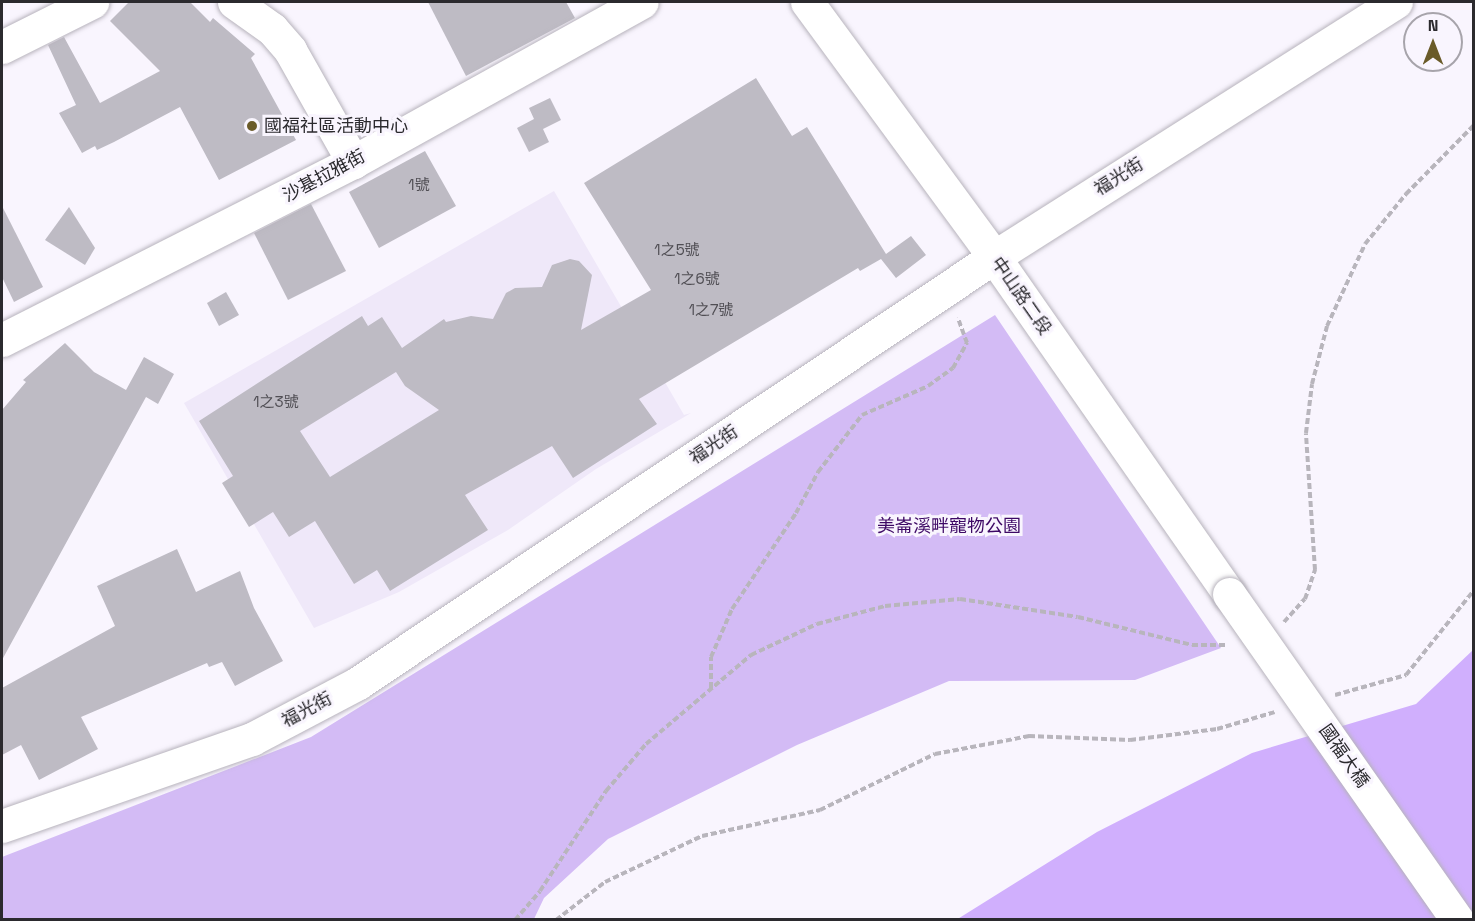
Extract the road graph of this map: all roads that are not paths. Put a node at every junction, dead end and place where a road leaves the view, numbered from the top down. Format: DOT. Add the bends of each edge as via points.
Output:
graph roads {
  1 [pos="92,2"];
  2 [pos="234,2"];
  3 [pos="642,2"];
  4 [pos="807,2"];
  5 [pos="1396,2"];
  6 [pos="2,47"];
  7 [pos="353,162"];
  8 [pos="994,257"];
  9 [pos="2,340"];
  10 [pos="1229,594"];
  11 [pos="2,826"];
  12 [pos="1457,920"];
  1 -- 6 [label="street"];
  2 -- 7 [label="street" via="272,29 290,50"];
  3 -- 7 [label="street, 沙基拉雅街"];
  4 -- 8 [label="street, 中山路二段"];
  5 -- 8 [label="street, 福光街"];
  7 -- 9 [label="street, 沙基拉雅街"];
  8 -- 10 [label="street, 中山路二段"];
  8 -- 11 [label="street, 福光街" via="358,683 252,739"];
  10 -- 12 [label="street, 國福大橋, bridge"];
}
